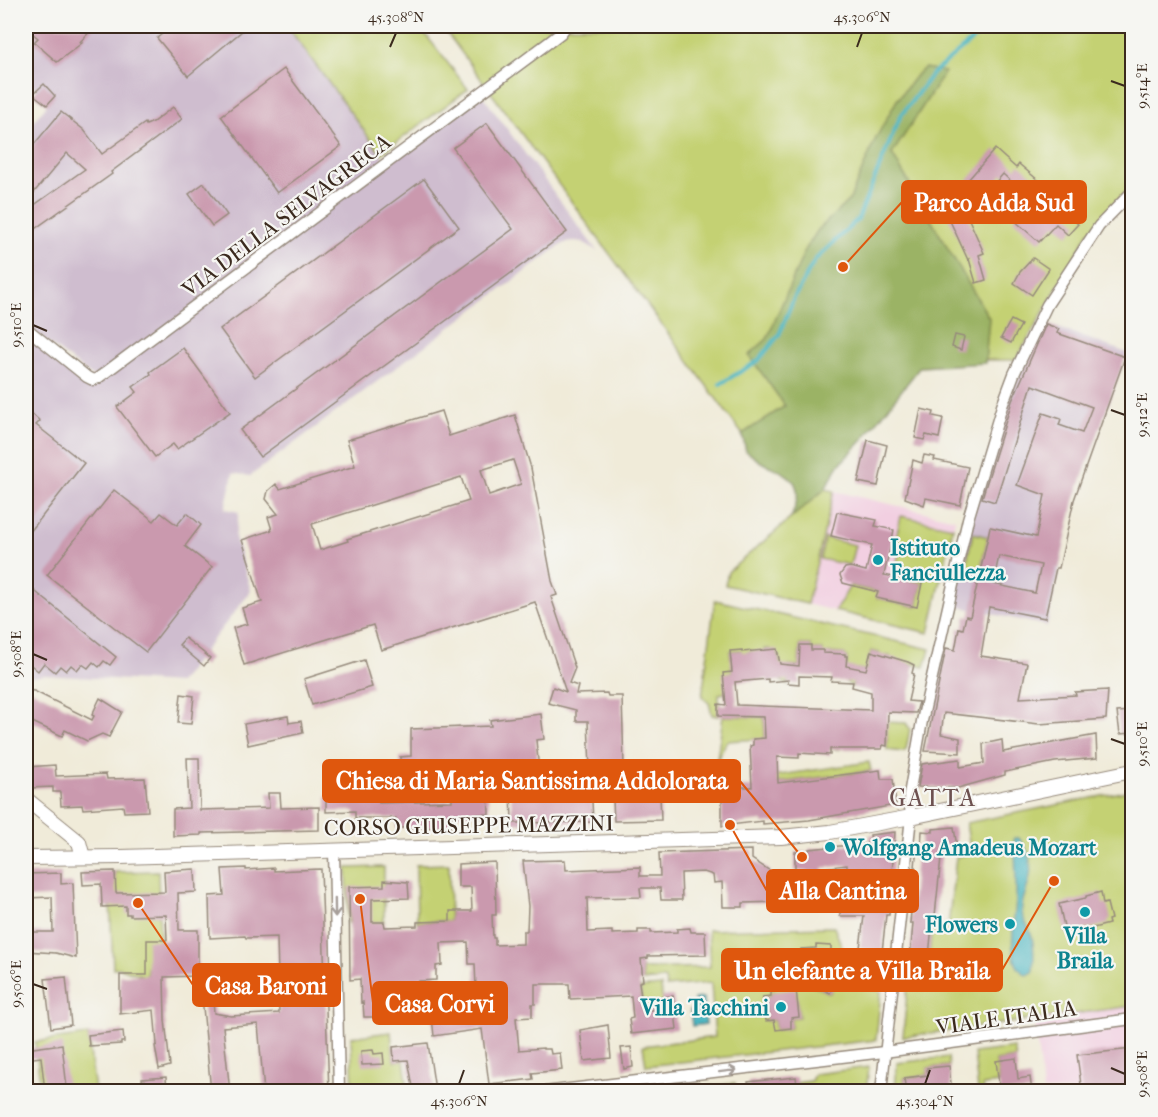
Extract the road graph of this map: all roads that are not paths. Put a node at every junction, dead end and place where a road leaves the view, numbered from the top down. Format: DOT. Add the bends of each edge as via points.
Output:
graph roads {
  1 [pos="566,26"];
  2 [pos="1132,192"];
  3 [pos="26,327"];
  4 [pos="1132,771"];
  5 [pos="26,799"];
  6 [pos="911,817"];
  7 [pos="334,850"];
  8 [pos="83,857"];
  9 [pos="26,858"];
  10 [pos="1132,1020"];
  11 [pos="884,1052"];
  12 [pos="339,1092"];
  13 [pos="544,1092"];
  14 [pos="881,1092"];
  1 -- 3 [label="street, VIA DELLA SELVAGRECA" via="98,378 87,377"];
  2 -- 6 [label="street" via="1099,226 1047,305 1002,406 968,519 922,721 909,795"];
  4 -- 6 [label="street, CORSO GIUSEPPE MAZZINI"];
  5 -- 8 [label="street" via="79,842"];
  6 -- 7 [label="street, CORSO GIUSEPPE MAZZINI" via="781,837"];
  6 -- 11 [label="street"];
  7 -- 8 [label="street, CORSO GIUSEPPE MAZZINI"];
  7 -- 12 [label="street, one-way"];
  8 -- 9 [label="street, CORSO GIUSEPPE MAZZINI"];
  10 -- 11 [label="street, VIALE ITALIA"];
  13 -- 11 [label="street, VIALE ITALIA, one-way"];
  11 -- 14 [label="street"];
}
